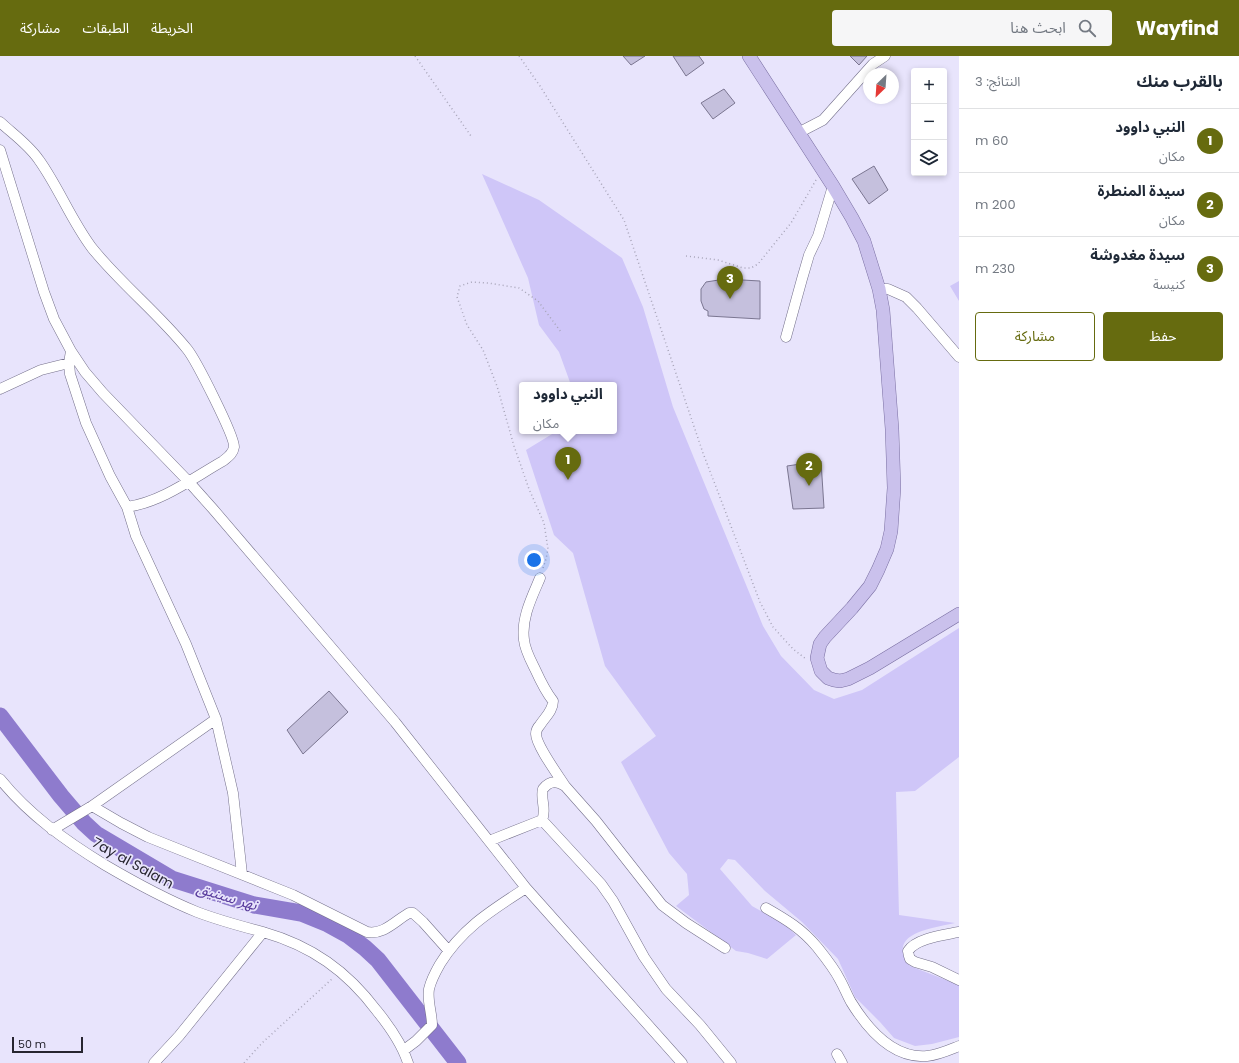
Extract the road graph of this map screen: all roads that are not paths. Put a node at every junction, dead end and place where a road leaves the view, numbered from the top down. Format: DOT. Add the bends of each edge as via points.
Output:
graph roads {
  1 [pos="749,56"];
  2 [pos="885,56"];
  3 [pos="0,122"];
  4 [pos="798,133"];
  5 [pos="0,150"];
  6 [pos="833,186"];
  7 [pos="879,289"];
  8 [pos="786,337"];
  9 [pos="71,351"];
  10 [pos="959,357"];
  11 [pos="69,363"];
  12 [pos="0,389"];
  13 [pos="188,481"];
  14 [pos="127,507"];
  15 [pos="540,578"];
  16 [pos="959,614"];
  17 [pos="216,719"];
  18 [pos="0,779"];
  19 [pos="565,786"];
  20 [pos="88,808"];
  21 [pos="542,820"];
  22 [pos="52,830"];
  23 [pos="489,841"];
  24 [pos="242,874"];
  25 [pos="526,888"];
  26 [pos="766,908"];
  27 [pos="263,932"];
  28 [pos="959,932"];
  29 [pos="725,948"];
  30 [pos="448,950"];
  31 [pos="959,980"];
  32 [pos="959,1046"];
  33 [pos="404,1050"];
  34 [pos="837,1054"];
  35 [pos="154,1063"];
  36 [pos="408,1063"];
  37 [pos="682,1063"];
  38 [pos="731,1063"];
  39 [pos="842,1063"];
  1 -- 4 [label="main road"];
  2 -- 4 [label="street" via="873,64 823,120"];
  3 -- 13 [label="street" via="33,152 49,173 86,239 121,281 165,324 196,364 225,420 234,446 228,457"];
  4 -- 6 [label="main road"];
  5 -- 9 [label="street" via="44,292 54,319"];
  6 -- 7 [label="main road" via="864,241"];
  6 -- 8 [label="street" via="818,236 809,256"];
  7 -- 10 [label="street" via="888,289 906,297"];
  7 -- 16 [label="main road" via="883,310 892,429 894,488 891,531 884,556 870,586 820,644 817,658 821,671 834,680 848,679"];
  9 -- 11 [label="street"];
  9 -- 13 [label="street" via="107,398"];
  11 -- 12 [label="street" via="41,370"];
  11 -- 14 [label="street" via="70,374 86,423"];
  13 -- 14 [label="street" via="140,505"];
  13 -- 23 [label="street" via="395,722"];
  14 -- 17 [label="street" via="136,536 186,644"];
  15 -- 19 [label="street" via="524,622 524,640 537,674 553,701 551,710 538,728 537,738"];
  17 -- 20 [label="street"];
  17 -- 24 [label="street" via="233,793"];
  18 -- 22 [label="street, 7ay al Salam" via="28,810"];
  19 -- 21 [label="street" via="556,781 543,789"];
  19 -- 29 [label="street" via="662,904"];
  20 -- 22 [label="street"];
  20 -- 24 [label="street" via="148,837"];
  21 -- 23 [label="street"];
  21 -- 38 [label="street" via="601,884 666,990 700,1025"];
  22 -- 27 [label="street, 7ay al Salam" via="123,876 162,896 221,921"];
  23 -- 25 [label="street"];
  24 -- 30 [label="street" via="293,895 367,932 378,933 408,913 413,913"];
  25 -- 30 [label="street" via="485,914"];
  25 -- 37 [label="street"];
  26 -- 32 [label="street" via="802,931 840,979 861,1016 886,1044 902,1052 921,1056"];
  27 -- 33 [label="street, 7ay al Salam" via="303,947 340,971 365,995"];
  27 -- 35 [label="street"];
  28 -- 31 [label="street" via="914,944 908,951 910,959 915,962"];
  30 -- 33 [label="street" via="429,988 432,1025"];
  33 -- 36 [label="street, 7ay al Salam"];
  34 -- 39 [label="street"];
}
